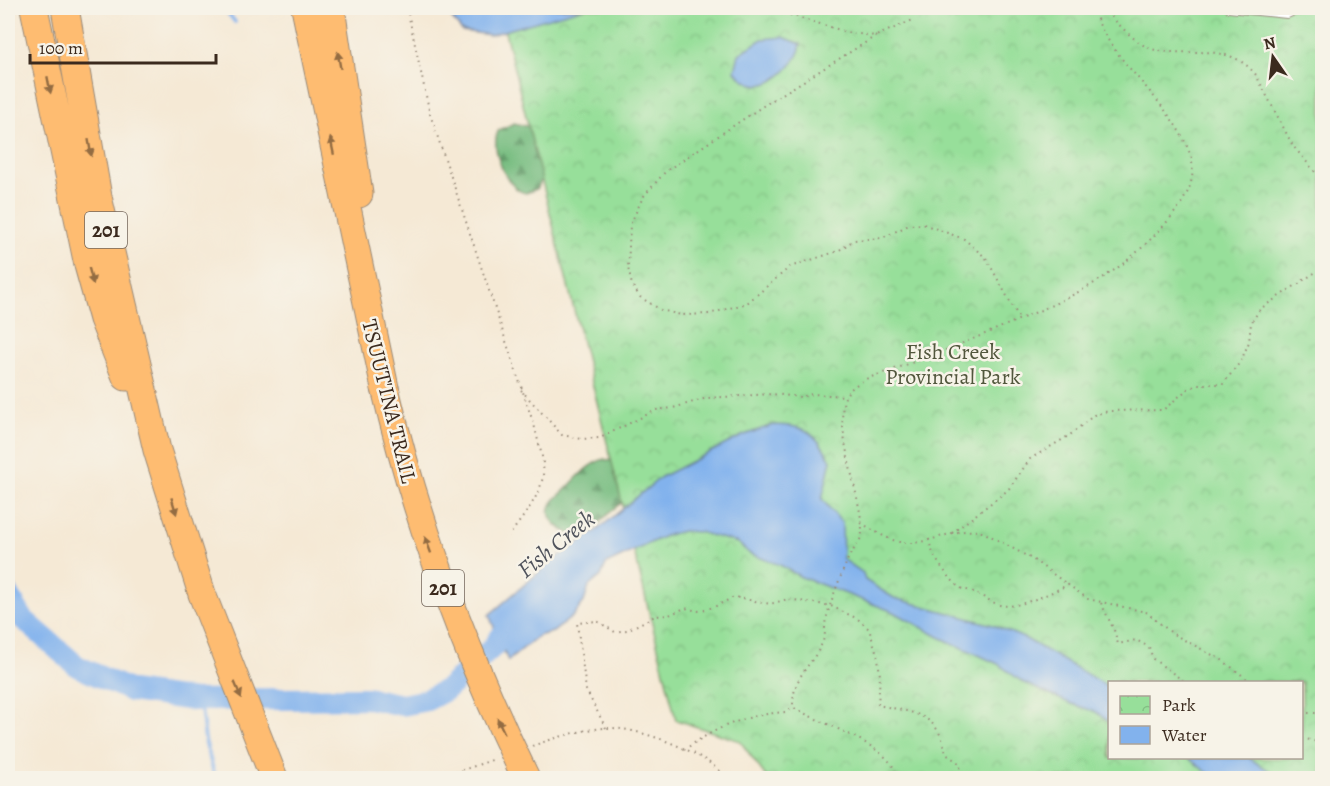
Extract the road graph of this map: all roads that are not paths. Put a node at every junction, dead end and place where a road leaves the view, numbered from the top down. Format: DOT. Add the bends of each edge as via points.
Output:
graph roads {
  1 [pos="34,8"];
  2 [pos="66,8"];
  3 [pos="305,8"];
  4 [pos="331,8"];
  5 [pos="904,8"];
  6 [pos="981,8"];
  7 [pos="1229,8"];
  8 [pos="1300,8"];
  9 [pos="1318,8"];
  10 [pos="1323,11"];
  11 [pos="385,388"];
  12 [pos="157,450"];
  13 [pos="274,778"];
  14 [pos="526,778"];
  1 -- 12 [label="highway, one-way" via="100,308"];
  2 -- 12 [label="highway, 201, one-way" via="98,197"];
  11 -- 3 [label="highway, TSUUT'INA TRAIL / 201, one-way"];
  11 -- 4 [label="highway, one-way"];
  5 -- 6 [label="lane"];
  7 -- 8 [label="lane" via="1287,15"];
  9 -- 10 [label="lane"];
  14 -- 11 [label="highway, TSUUT'INA TRAIL / 201, one-way, bridge" via="445,591 403,463"];
  12 -- 13 [label="highway, 201, one-way" via="202,594"];
}
